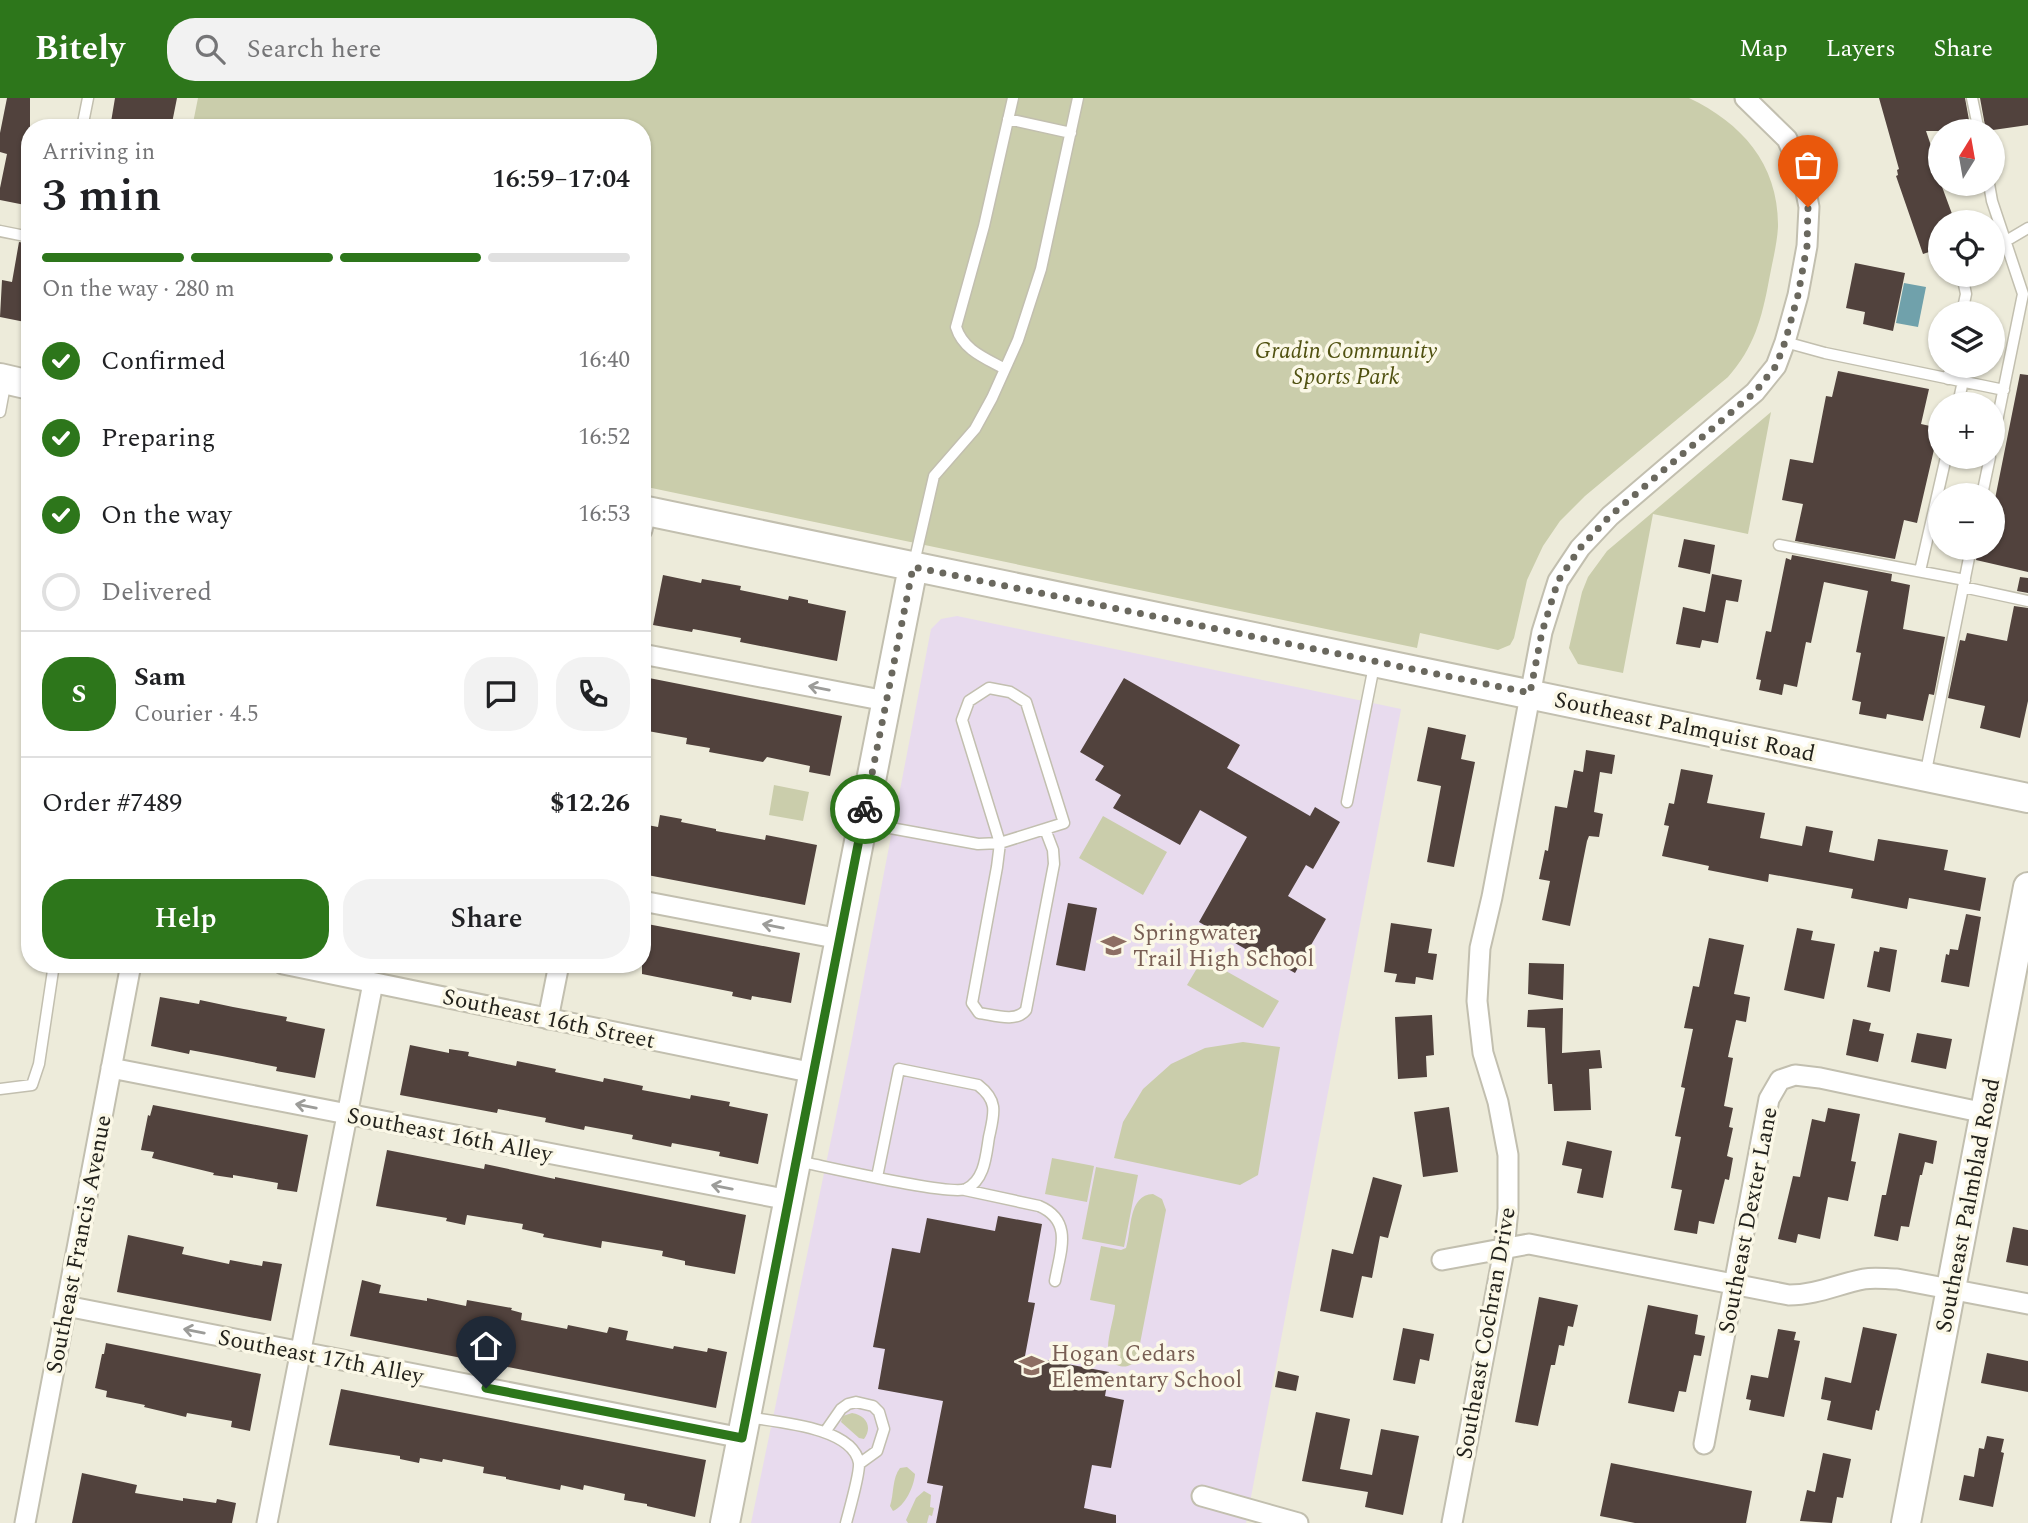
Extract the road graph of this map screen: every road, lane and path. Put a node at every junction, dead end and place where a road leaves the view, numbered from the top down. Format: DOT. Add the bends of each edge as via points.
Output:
graph roads {
  1 [pos="88,98"];
  2 [pos="1013,98"];
  3 [pos="1078,98"];
  4 [pos="1745,98"];
  5 [pos="1972,98"];
  6 [pos="84,119"];
  7 [pos="1008,119"];
  8 [pos="1976,119"];
  9 [pos="1071,133"];
  10 [pos="1991,196"];
  11 [pos="2028,228"];
  12 [pos="0,231"];
  13 [pos="21,235"];
  14 [pos="2006,241"];
  15 [pos="1785,342"];
  16 [pos="1005,369"];
  17 [pos="1948,379"];
  18 [pos="12,381"];
  19 [pos="1963,382"];
  20 [pos="2004,390"];
  21 [pos="1961,392"];
  22 [pos="0,412"];
  23 [pos="1943,469"];
  24 [pos="651,518"];
  25 [pos="1779,545"];
  26 [pos="1969,560"];
  27 [pos="913,567"];
  28 [pos="1920,571"];
  29 [pos="1964,583"];
  30 [pos="2028,601"];
  31 [pos="651,656"];
  32 [pos="1375,662"];
  33 [pos="1530,693"];
  34 [pos="887,701"];
  35 [pos="1925,776"];
  36 [pos="2028,798"];
  37 [pos="1347,802"];
  38 [pos="863,823"];
  39 [pos="1045,829"];
  40 [pos="1000,843"];
  41 [pos="2028,887"];
  42 [pos="651,903"];
  43 [pos="840,939"];
  44 [pos="53,973"];
  45 [pos="129,973"];
  46 [pos="326,973"];
  47 [pos="557,973"];
  48 [pos="373,983"];
  49 [pos="548,1018"];
  50 [pos="111,1068"];
  51 [pos="814,1073"];
  52 [pos="0,1088"];
  53 [pos="1985,1113"];
  54 [pos="347,1114"];
  55 [pos="796,1161"];
  56 [pos="877,1177"];
  57 [pos="965,1190"];
  58 [pos="789,1200"];
  59 [pos="1504,1250"];
  60 [pos="1443,1260"];
  61 [pos="1055,1282"];
  62 [pos="1736,1284"];
  63 [pos="1951,1289"];
  64 [pos="2028,1304"];
  65 [pos="66,1306"];
  66 [pos="300,1352"];
  67 [pos="744,1427"];
  68 [pos="825,1432"];
  69 [pos="1704,1444"];
  70 [pos="859,1464"];
  71 [pos="1202,1496"];
  72 [pos="25,1523"];
  73 [pos="267,1523"];
  74 [pos="725,1523"];
  75 [pos="846,1523"];
  76 [pos="1298,1523"];
  77 [pos="1452,1523"];
  78 [pos="1906,1523"];
  1 -- 6 [label="lane"];
  2 -- 7 [label="lane"];
  3 -- 9 [label="lane"];
  4 -- 15 [label="street, Southeast Cochran Drive" via="1787,139 1802,172 1808,207 1807,246"];
  5 -- 8 [label="lane"];
  7 -- 9 [label="lane"];
  7 -- 16 [label="lane" via="956,327 967,347"];
  9 -- 16 [label="lane" via="1041,269"];
  10 -- 14 [label="lane"];
  11 -- 14 [label="lane"];
  12 -- 13 [label="lane"];
  14 -- 20 [label="lane" via="2023,294"];
  15 -- 17 [label="lane"];
  15 -- 33 [label="street, Southeast Cochran Drive" via="1776,366 1755,392 1610,516 1580,548 1558,581"];
  16 -- 27 [label="lane" via="975,429 934,476"];
  17 -- 19 [label="lane"];
  18 -- 22 [label="lane"];
  19 -- 20 [label="lane"];
  19 -- 21 [label="lane"];
  23 -- 28 [label="lane"];
  24 -- 27 [label="street, Southeast Palmquist Road"];
  25 -- 28 [label="lane"];
  26 -- 29 [label="lane"];
  27 -- 32 [label="street, Southeast Palmquist Road"];
  27 -- 34 [label="street"];
  28 -- 29 [label="lane"];
  29 -- 30 [label="lane"];
  29 -- 35 [label="lane"];
  34 -- 31 [label="street, one-way"];
  32 -- 33 [label="street, Southeast Palmquist Road"];
  32 -- 37 [label="lane"];
  33 -- 35 [label="street, Southeast Palmquist Road"];
  33 -- 59 [label="street, Southeast Cochran Drive" via="1480,948 1477,1001 1483,1054 1508,1155"];
  34 -- 38 [label="street"];
  35 -- 36 [label="street, Southeast Palmquist Road"];
  38 -- 40 [label="lane" via="978,844"];
  38 -- 43 [label="street"];
  39 -- 40 [label="lane"];
  39 -- 40 [label="lane" via="1064,823 1026,702 1010,692 989,688 969,701 962,720"];
  39 -- 40 [label="lane" via="1054,863 1026,1010 1014,1018 979,1013 972,1003"];
  41 -- 53 [label="street, Southeast Palmblad Road"];
  43 -- 42 [label="street, one-way"];
  43 -- 51 [label="street"];
  44 -- 52 [label="lane" via="32,1085"];
  45 -- 50 [label="street, Southeast Francis Avenue"];
  46 -- 48 [label="street, Southeast 16th Street"];
  47 -- 49 [label="street"];
  48 -- 49 [label="street, Southeast 16th Street"];
  48 -- 54 [label="street"];
  49 -- 51 [label="street, Southeast 16th Street"];
  54 -- 50 [label="street, Southeast 16th Alley, one-way"];
  50 -- 65 [label="street, Southeast Francis Avenue"];
  51 -- 55 [label="street"];
  53 -- 62 [label="street, Southeast Dexter Lane" via="1820,1079 1795,1075 1780,1080 1769,1099"];
  53 -- 63 [label="street, Southeast Palmblad Road"];
  58 -- 54 [label="street, Southeast 16th Alley, one-way"];
  54 -- 66 [label="street"];
  55 -- 56 [label="lane"];
  55 -- 58 [label="street"];
  56 -- 57 [label="lane"];
  56 -- 57 [label="lane" via="899,1069 978,1084 987,1091 995,1108 985,1161 979,1180"];
  57 -- 61 [label="lane" via="1040,1206 1057,1218 1062,1238"];
  58 -- 67 [label="street"];
  59 -- 60 [label="street"];
  59 -- 62 [label="street" via="1529,1244"];
  59 -- 77 [label="street, Southeast Cochran Drive"];
  62 -- 63 [label="street" via="1789,1295 1879,1278"];
  62 -- 69 [label="street, Southeast Dexter Lane"];
  63 -- 64 [label="street"];
  63 -- 78 [label="street, Southeast Palmblad Road"];
  66 -- 65 [label="street, Southeast 17th Alley, one-way"];
  65 -- 72 [label="street, Southeast Francis Avenue"];
  66 -- 67 [label="street, Southeast 17th Alley"];
  66 -- 73 [label="street"];
  67 -- 68 [label="lane"];
  67 -- 74 [label="street"];
  68 -- 70 [label="lane" via="850,1445"];
  68 -- 70 [label="lane" via="848,1404 873,1406 884,1429 877,1451"];
  70 -- 75 [label="lane"];
  71 -- 76 [label="street"];
}
